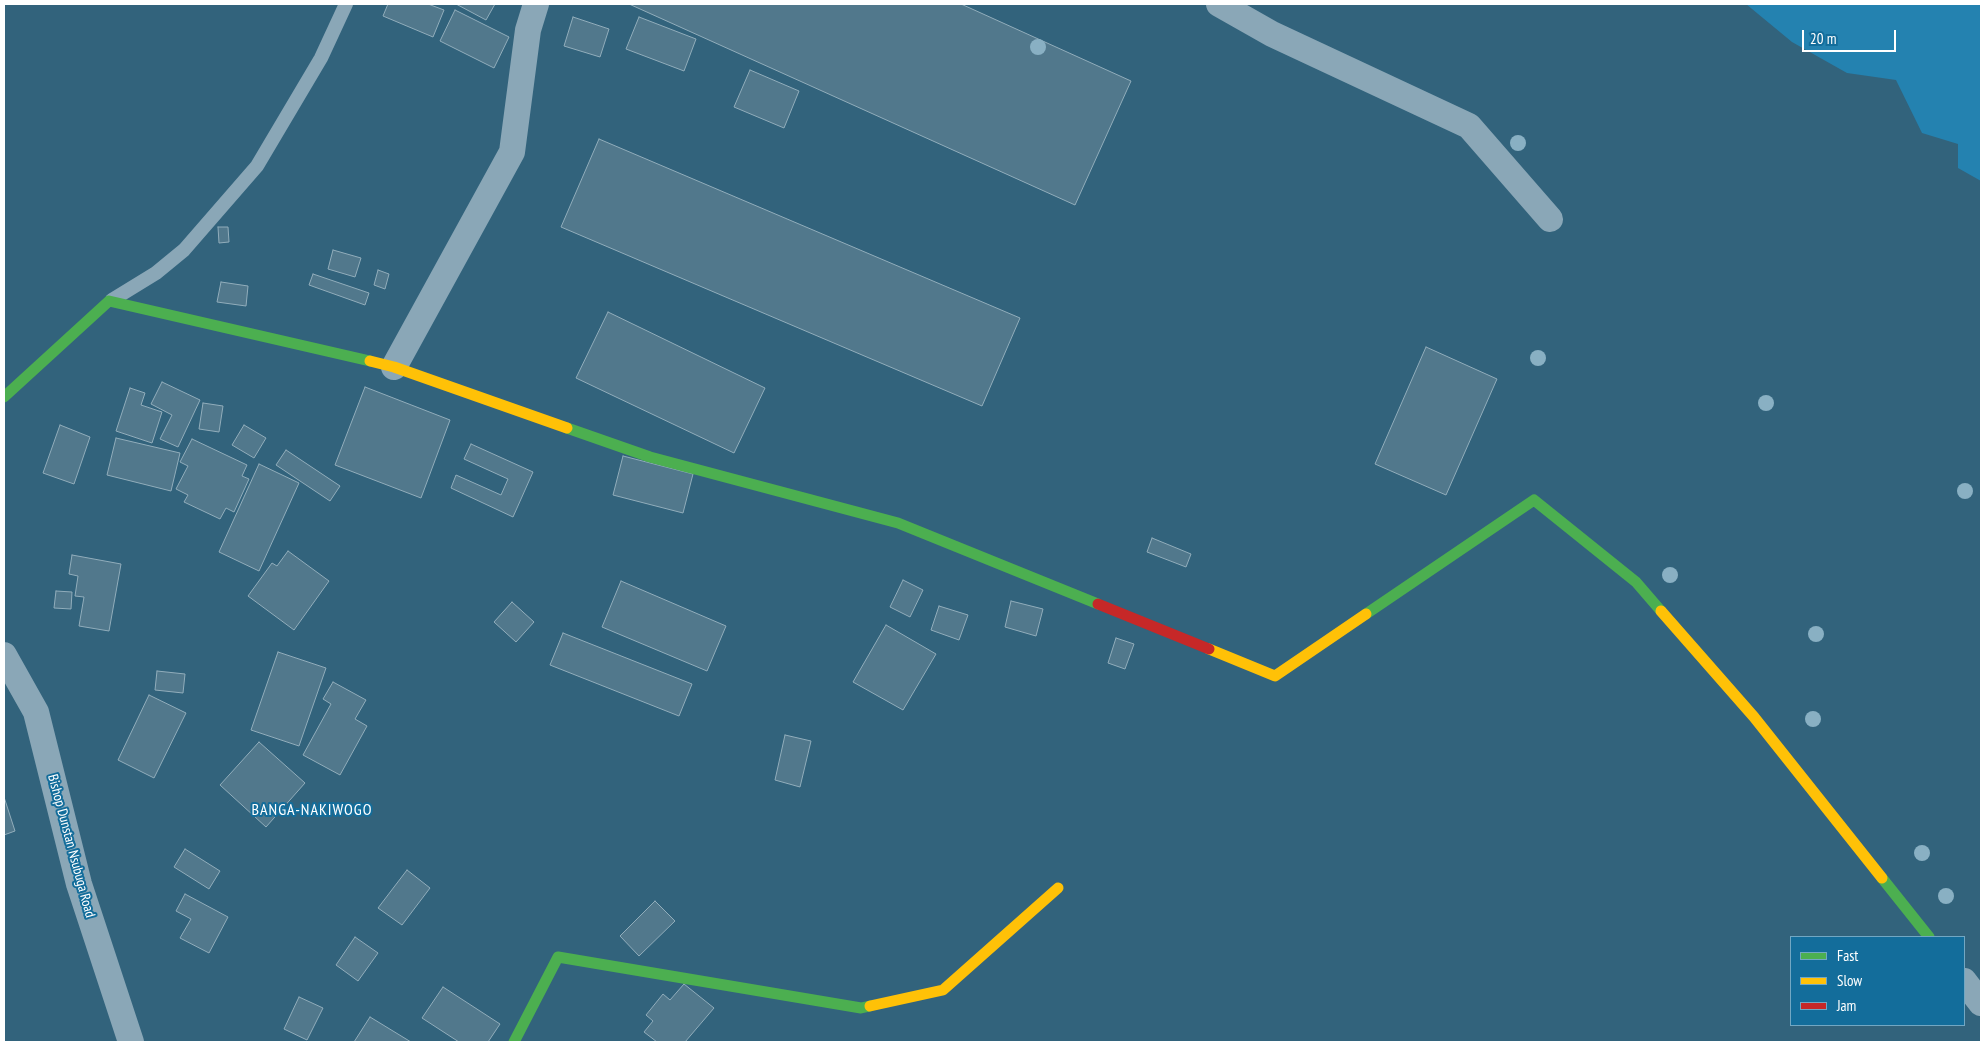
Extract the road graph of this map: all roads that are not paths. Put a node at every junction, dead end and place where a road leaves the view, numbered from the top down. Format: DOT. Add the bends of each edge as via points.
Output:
graph roads {
  1 [pos="346,4"];
  2 [pos="536,4"];
  3 [pos="1219,4"];
  4 [pos="1550,219"];
  5 [pos="109,301"];
  6 [pos="394,367"];
  7 [pos="4,397"];
  8 [pos="4,655"];
  9 [pos="4,696"];
  10 [pos="36,712"];
  11 [pos="1058,888"];
  12 [pos="1928,936"];
  13 [pos="1965,981"];
  14 [pos="1981,1002"];
  15 [pos="131,1042"];
  16 [pos="514,1042"];
  1 -- 5 [label="lane" via="321,58 257,166 184,250 156,273"];
  2 -- 6 [label="street" via="528,30 512,152"];
  3 -- 4 [label="street" via="1272,34 1469,126"];
  5 -- 6 [label="street"];
  5 -- 7 [label="street"];
  6 -- 12 [label="street" via="650,457 898,523 1275,676 1534,500 1636,582 1754,717"];
  8 -- 10 [label="street, Bishop Dunstan Nsubuga Road"];
  9 -- 10 [label="street"];
  10 -- 15 [label="street, Bishop Dunstan Nsubuga Road" via="79,884"];
  11 -- 16 [label="street" via="943,990 861,1008 558,957"];
  13 -- 14 [label="street"];
}
